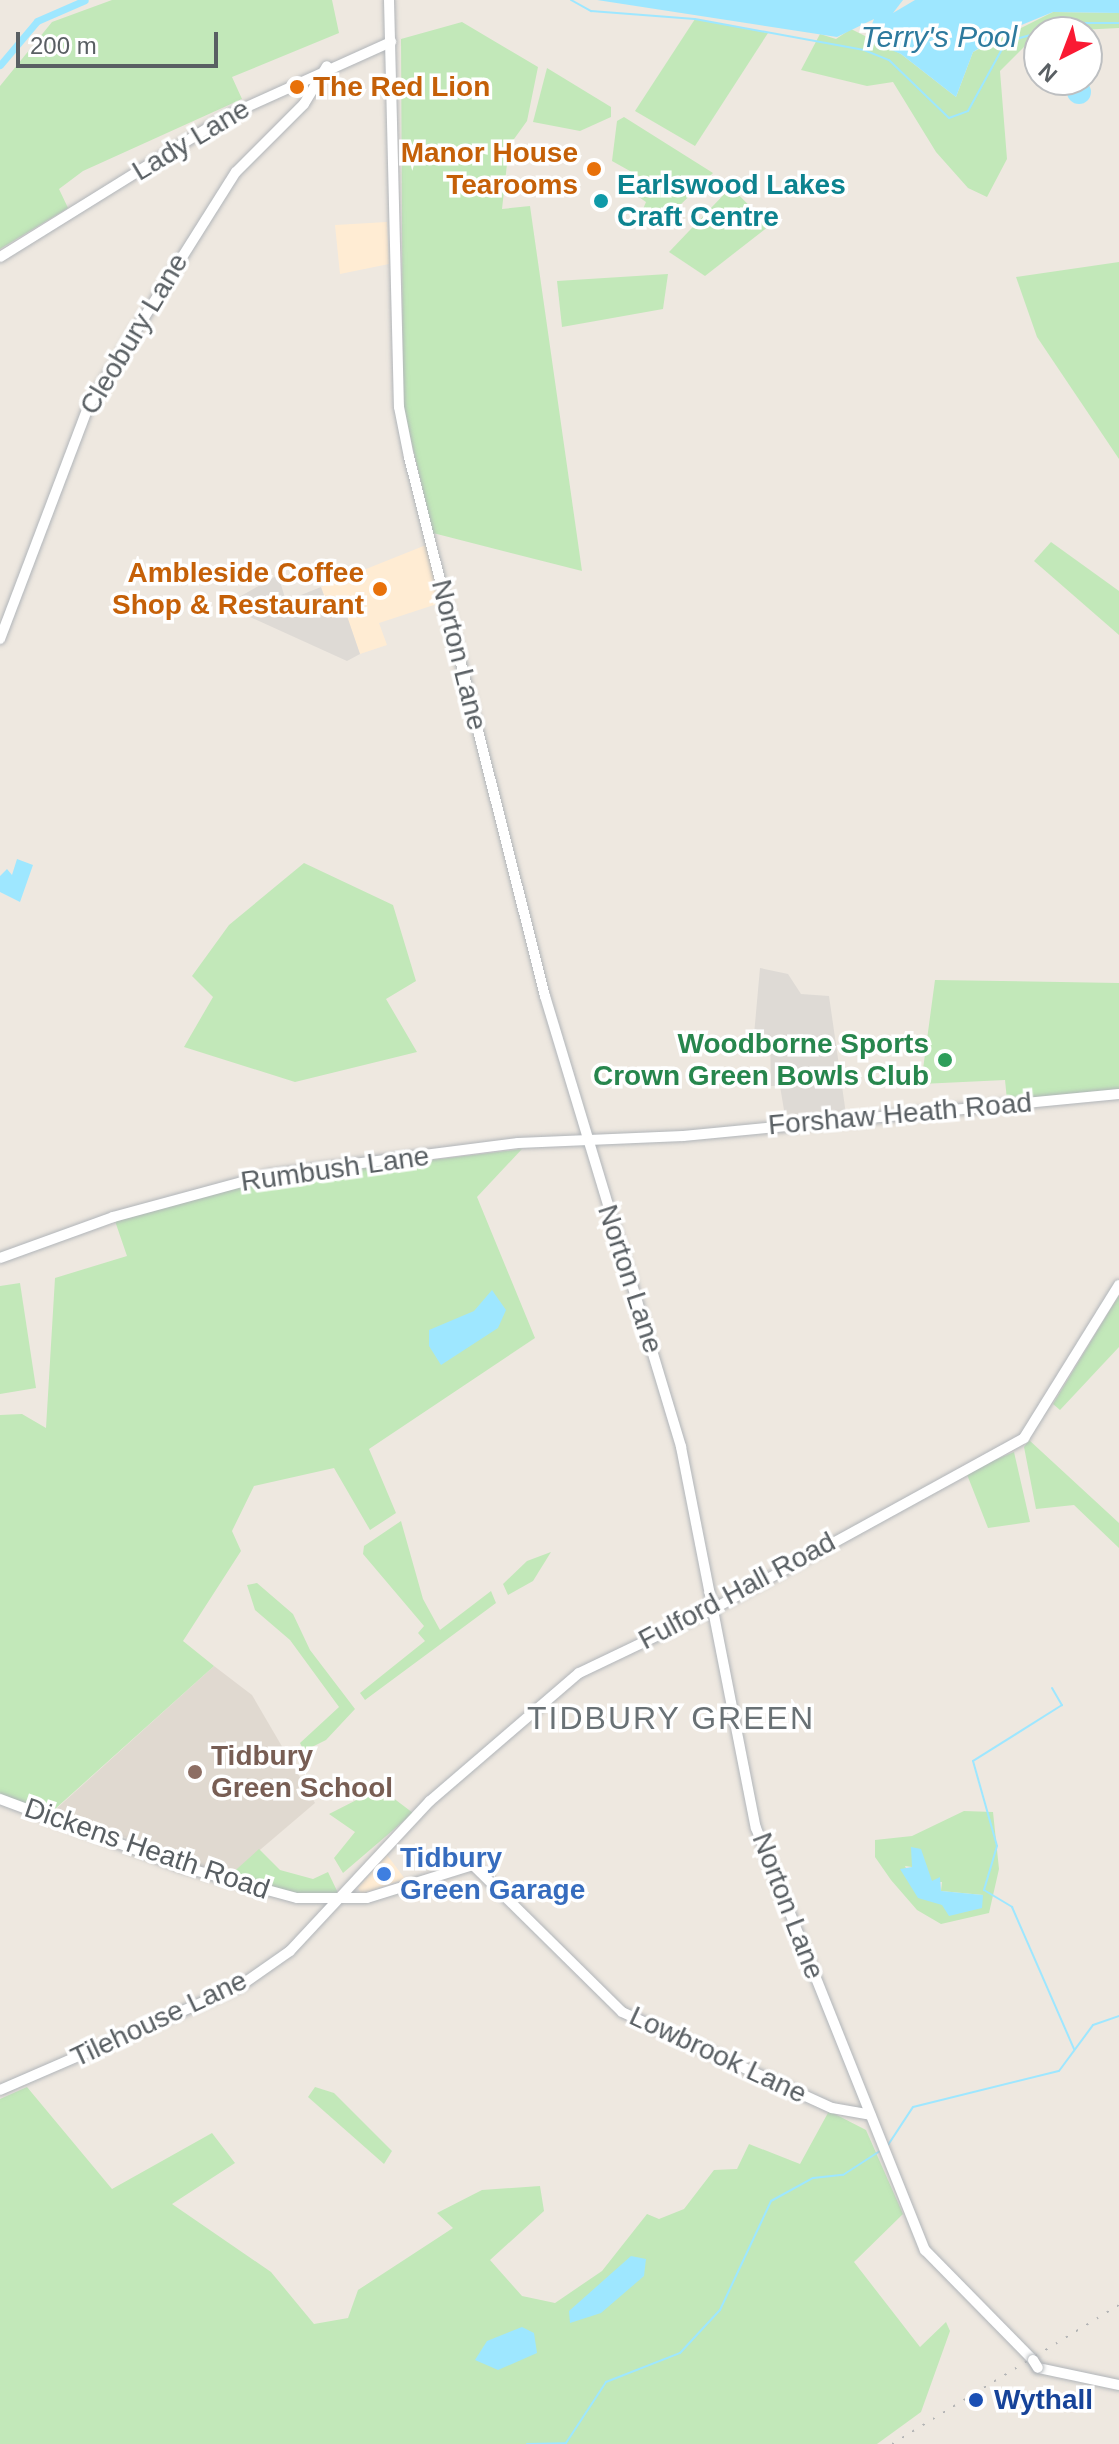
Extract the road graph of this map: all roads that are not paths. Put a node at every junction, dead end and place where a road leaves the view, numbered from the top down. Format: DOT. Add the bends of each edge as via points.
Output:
graph roads {
  1 [pos="389,0"];
  2 [pos="391,42"];
  3 [pos="327,66"];
  4 [pos="0,257"];
  5 [pos="0,639"];
  6 [pos="1119,1094"];
  7 [pos="586,1142"];
  8 [pos="0,1258"];
  9 [pos="1119,1285"];
  10 [pos="712,1610"];
  11 [pos="0,1799"];
  12 [pos="343,1899"];
  13 [pos="0,2090"];
  14 [pos="870,2115"];
  15 [pos="1119,2385"];
  1 -- 2 [label="street, Norton Lane"];
  2 -- 3 [label="street, Lady Lane"];
  2 -- 7 [label="street, Norton Lane" via="399,407"];
  3 -- 4 [label="street, Lady Lane" via="229,115"];
  3 -- 5 [label="street, Cleobury Lane" via="304,104 236,172 89,405"];
  6 -- 7 [label="street, Forshaw Heath Road"];
  7 -- 8 [label="street, Rumbush Lane" via="518,1143 268,1175 113,1217"];
  7 -- 10 [label="street, Norton Lane" via="669,1401"];
  9 -- 10 [label="street, Fulford Hall Road" via="1024,1438"];
  10 -- 12 [label="street, Fulford Hall Road" via="592,1665 547,1698 430,1801"];
  10 -- 14 [label="street, Norton Lane" via="733,1737 764,1853"];
  11 -- 12 [label="street, Dickens Heath Road" via="255,1890"];
  12 -- 13 [label="street, Tilehouse Lane" via="240,1986"];
  12 -- 14 [label="street, Lowbrook Lane" via="473,1865 622,2012 832,2108"];
  14 -- 15 [label="street, Norton Lane" via="929,2257 1048,2376"];
}
